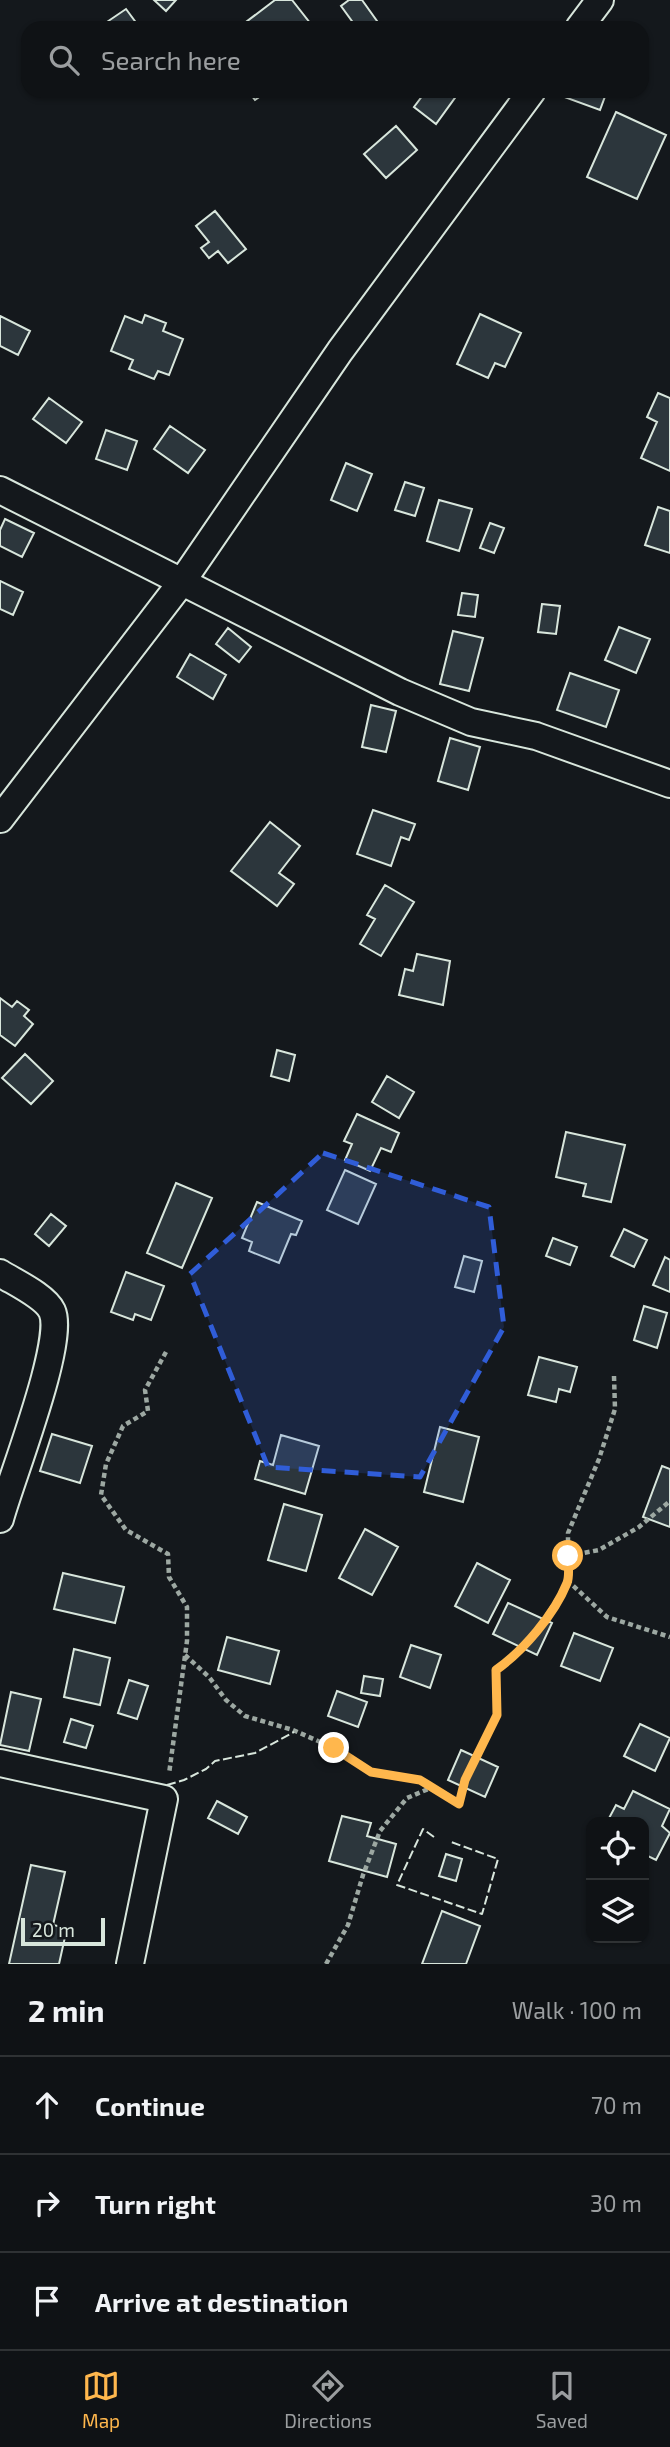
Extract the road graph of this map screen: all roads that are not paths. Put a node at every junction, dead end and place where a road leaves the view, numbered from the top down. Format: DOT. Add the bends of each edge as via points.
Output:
graph roads {
  1 [pos="600,0"];
  2 [pos="584,21"];
  3 [pos="527,98"];
  4 [pos="0,490"];
  5 [pos="181,583"];
  6 [pos="670,784"];
  7 [pos="0,819"];
  8 [pos="0,1273"];
  9 [pos="0,1519"];
  10 [pos="0,1763"];
  11 [pos="130,1964"];
  1 -- 2 [label="street"];
  3 -- 5 [label="street" via="340,351"];
  4 -- 5 [label="street"];
  5 -- 6 [label="street" via="400,692 471,722 536,736"];
  5 -- 7 [label="street"];
  8 -- 9 [label="street" via="52,1311 56,1333"];
  10 -- 11 [label="street" via="164,1799"];
}
